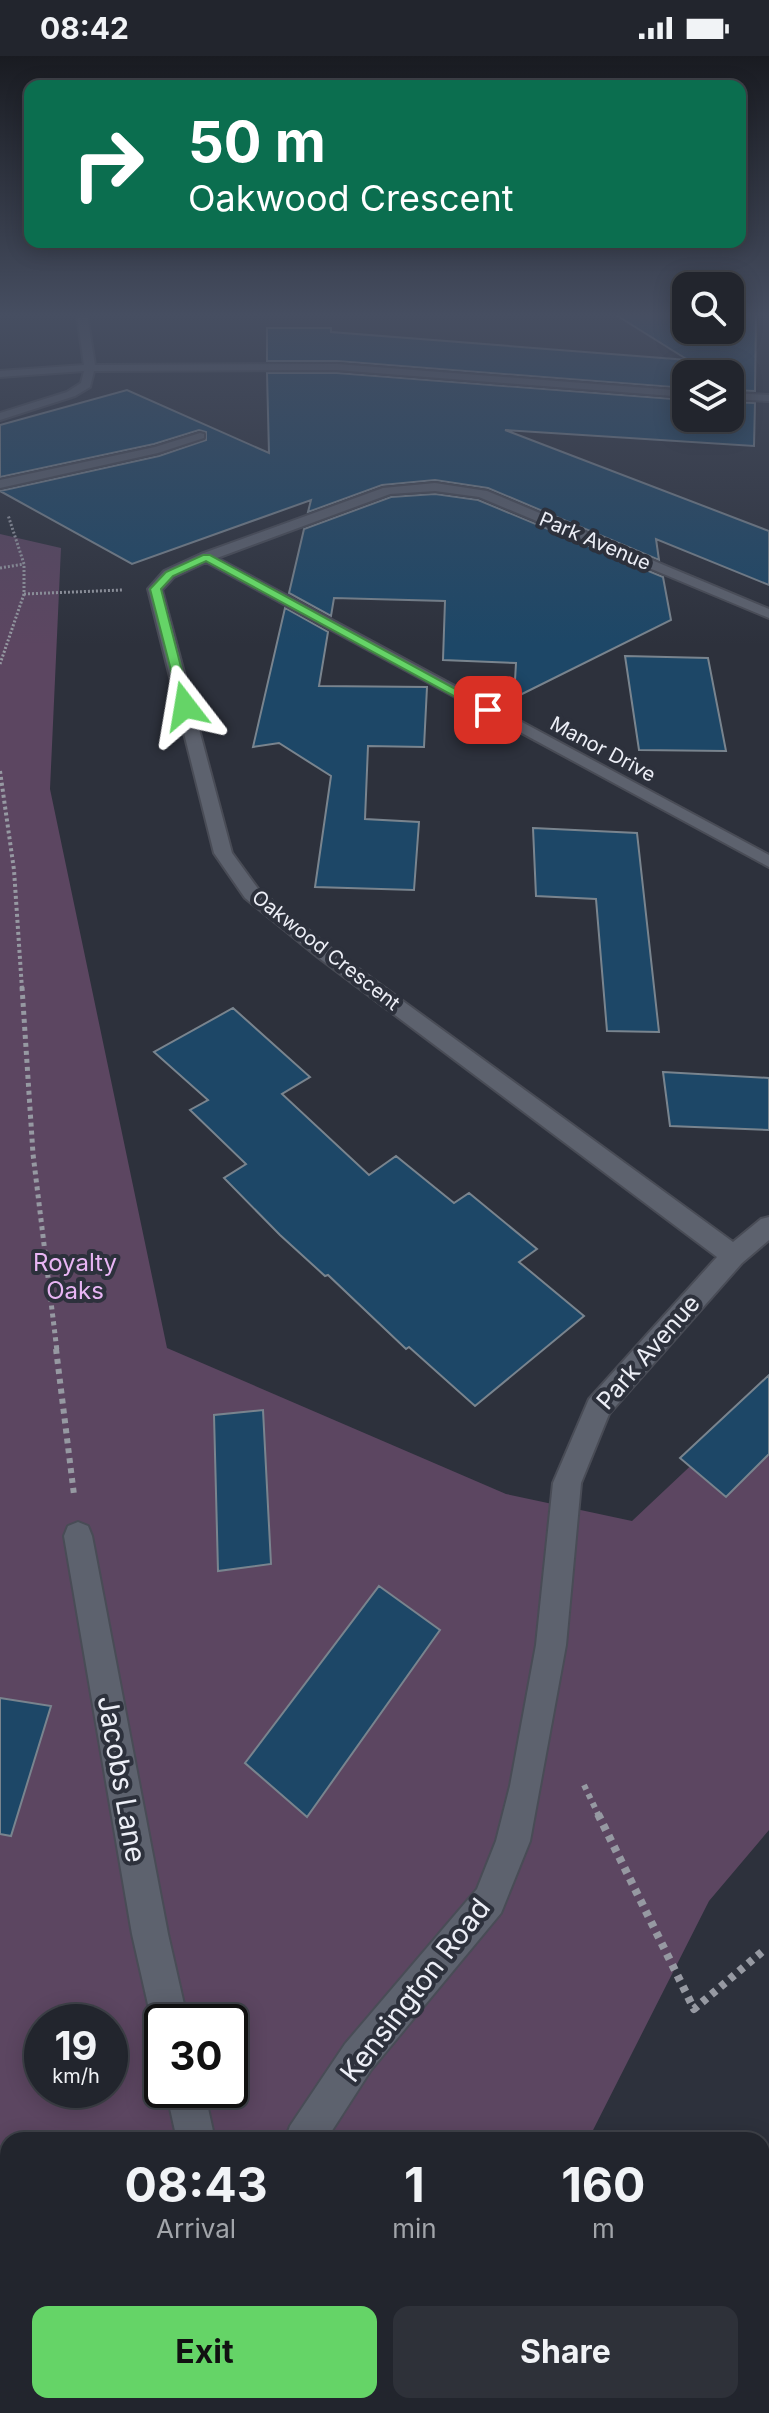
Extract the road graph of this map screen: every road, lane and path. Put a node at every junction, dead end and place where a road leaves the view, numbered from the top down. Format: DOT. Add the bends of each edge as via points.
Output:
graph roads {
  1 [pos="200,436"];
  2 [pos="0,484"];
  3 [pos="5,505"];
  4 [pos="206,557"];
  5 [pos="24,564"];
  6 [pos="0,568"];
  7 [pos="155,589"];
  8 [pos="24,594"];
  9 [pos="769,614"];
  10 [pos="0,664"];
  11 [pos="0,771"];
  12 [pos="769,862"];
  13 [pos="769,1226"];
  14 [pos="733,1256"];
  15 [pos="78,1536"];
  16 [pos="551,1645"];
  17 [pos="584,1785"];
  18 [pos="763,1951"];
  19 [pos="166,2004"];
  20 [pos="189,2108"];
  21 [pos="194,2132"];
  22 [pos="309,2132"];
  1 -- 2 [label="street"];
  3 -- 5 [label="path"];
  4 -- 7 [label="street" via="169,574"];
  4 -- 9 [label="street, Park Avenue" via="387,491 417,485 454,487 483,494"];
  4 -- 12 [label="street, Manor Drive"];
  5 -- 6 [label="path"];
  5 -- 8 [label="path"];
  7 -- 8 [label="path"];
  7 -- 14 [label="street, Oakwood Crescent" via="223,853 252,894"];
  8 -- 10 [label="path"];
  11 -- 15 [label="path" via="14,870 33,1154"];
  13 -- 14 [label="street, Park Avenue"];
  14 -- 16 [label="street, Park Avenue" via="598,1407 567,1483"];
  15 -- 19 [label="street, Jacobs Lane"];
  16 -- 22 [label="street, Kensington Road" via="513,1841 489,1901 358,2057"];
  17 -- 18 [label="path" via="694,2009"];
  20 -- 21 [label="street"];
}
